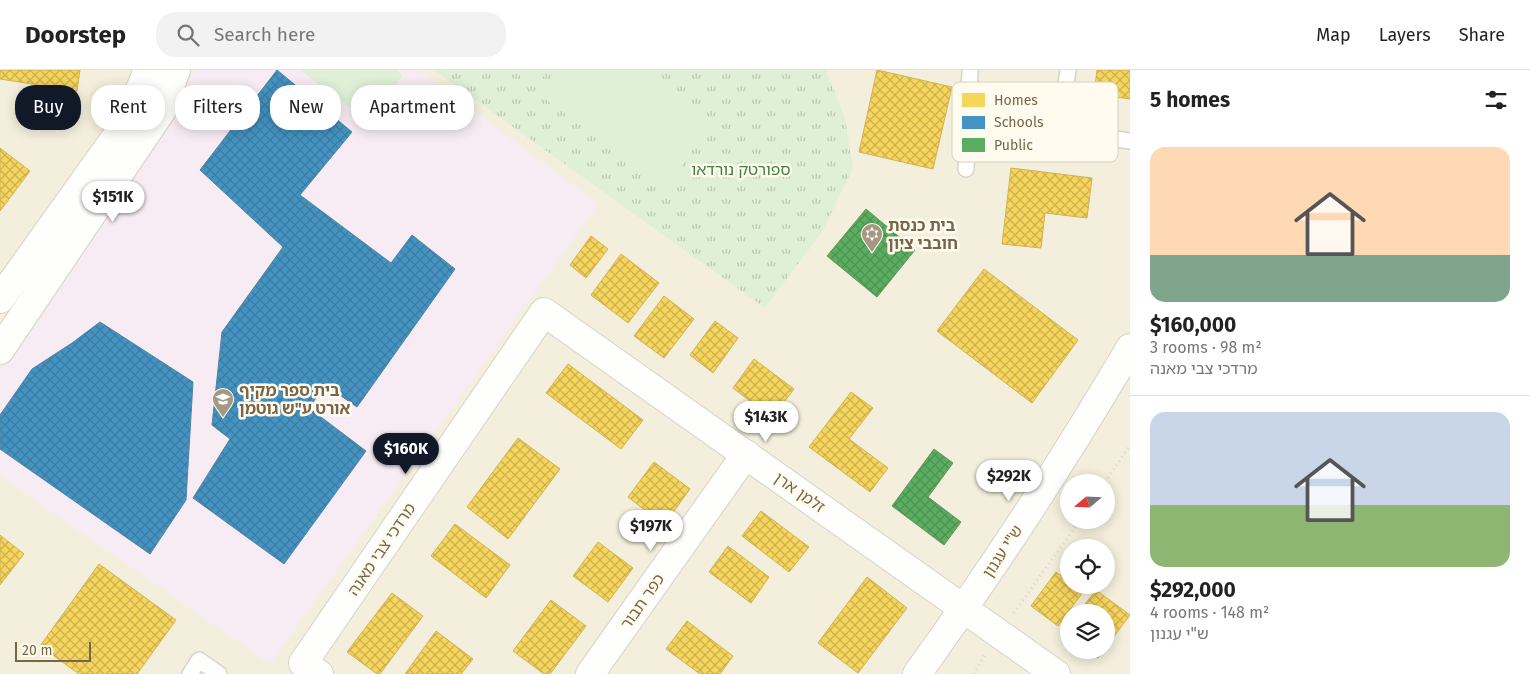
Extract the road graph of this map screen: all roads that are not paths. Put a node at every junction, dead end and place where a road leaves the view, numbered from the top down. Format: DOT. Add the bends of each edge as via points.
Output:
graph roads {
  1 [pos="148,70"];
  2 [pos="176,70"];
  3 [pos="966,162"];
  4 [pos="966,169"];
  5 [pos="0,299"];
  6 [pos="544,312"];
  7 [pos="1130,348"];
  8 [pos="0,350"];
  9 [pos="746,454"];
  10 [pos="965,608"];
  11 [pos="311,668"];
  12 [pos="190,674"];
  13 [pos="218,674"];
  14 [pos="590,674"];
  15 [pos="917,674"];
  16 [pos="1056,674"];
  1 -- 5 [label="street" via="126,123"];
  2 -- 8 [label="street" via="162,110"];
  3 -- 4 [label="lane"];
  6 -- 9 [label="street, זלמן ארן"];
  6 -- 11 [label="street, מרדכי צבי מאנה"];
  7 -- 10 [label="street, ש\"י עגנון"];
  9 -- 10 [label="street, זלמן ארן"];
  9 -- 14 [label="street, כפר תבור"];
  10 -- 15 [label="street, ש\"י עגנון"];
  10 -- 16 [label="street, זלמן ארן"];
  12 -- 13 [label="lane" via="199,660"];
}
